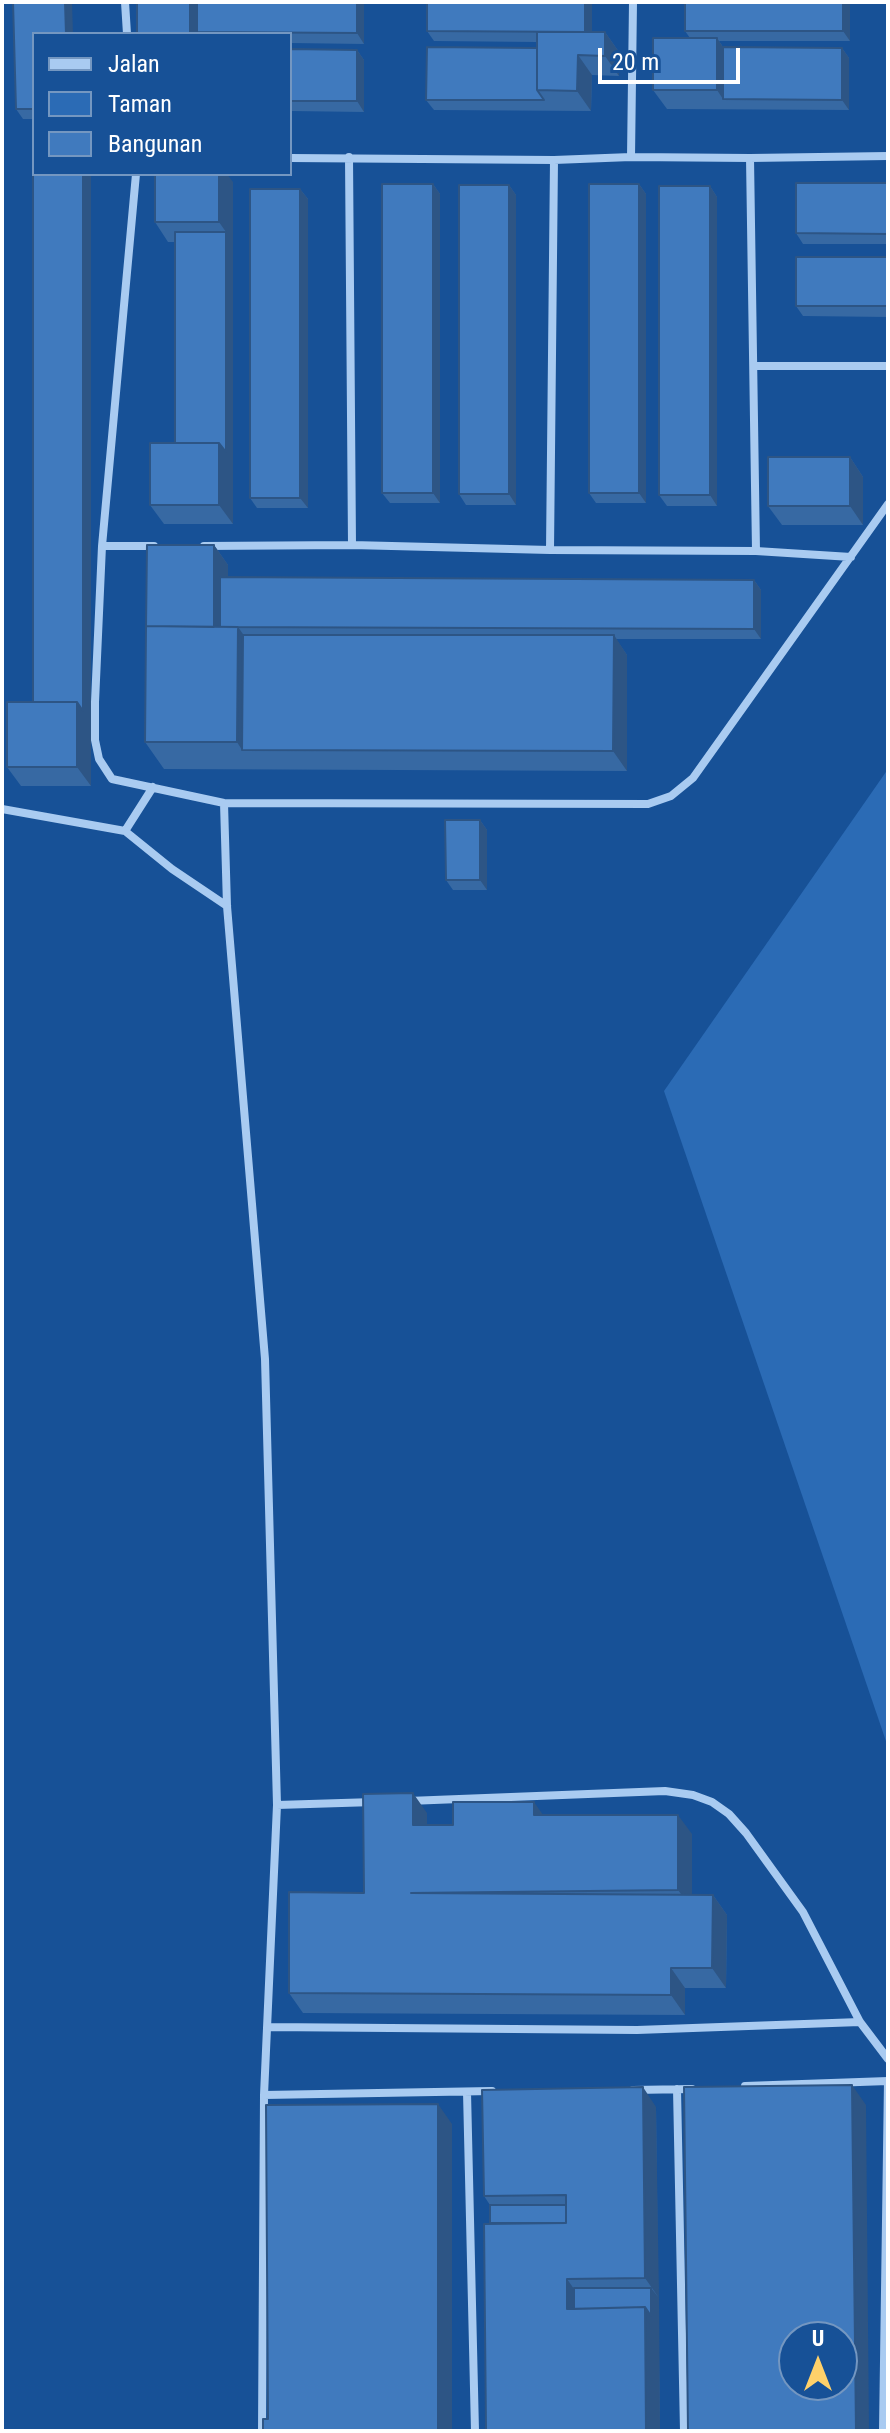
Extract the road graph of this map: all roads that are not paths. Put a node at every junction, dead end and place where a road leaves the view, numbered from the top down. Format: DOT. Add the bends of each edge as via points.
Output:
graph roads {
  1 [pos="125,2"];
  2 [pos="633,2"];
  3 [pos="127,32"];
  4 [pos="888,156"];
  5 [pos="349,157"];
  6 [pos="631,157"];
  7 [pos="292,158"];
  8 [pos="750,158"];
  9 [pos="554,160"];
  10 [pos="136,176"];
  11 [pos="754,366"];
  12 [pos="888,366"];
  13 [pos="888,504"];
  14 [pos="352,545"];
  15 [pos="102,546"];
  16 [pos="165,546"];
  17 [pos="196,546"];
  18 [pos="550,550"];
  19 [pos="756,551"];
  20 [pos="851,557"];
  21 [pos="153,787"];
  22 [pos="224,803"];
  23 [pos="2,809"];
  24 [pos="125,831"];
  25 [pos="227,906"];
  26 [pos="386,1801"];
  27 [pos="401,1801"];
  28 [pos="277,1805"];
  29 [pos="860,2022"];
  30 [pos="267,2027"];
  31 [pos="888,2059"];
  32 [pos="888,2081"];
  33 [pos="737,2087"];
  34 [pos="707,2088"];
  35 [pos="677,2089"];
  36 [pos="621,2090"];
  37 [pos="498,2091"];
  38 [pos="467,2092"];
  39 [pos="264,2095"];
  40 [pos="262,2431"];
  41 [pos="475,2431"];
  42 [pos="684,2431"];
  43 [pos="883,2431"];
  1 -- 3 [label="street"];
  2 -- 6 [label="street"];
  4 -- 8 [label="street"];
  5 -- 7 [label="street"];
  5 -- 9 [label="street"];
  5 -- 14 [label="street"];
  6 -- 8 [label="street"];
  6 -- 9 [label="street"];
  8 -- 11 [label="street"];
  9 -- 18 [label="street"];
  10 -- 15 [label="street"];
  11 -- 12 [label="street"];
  11 -- 19 [label="street"];
  13 -- 20 [label="street"];
  14 -- 17 [label="street"];
  14 -- 18 [label="street"];
  15 -- 16 [label="street"];
  15 -- 21 [label="street" via="95,740 99,759 112,779"];
  18 -- 19 [label="street"];
  19 -- 20 [label="street"];
  20 -- 22 [label="street" via="693,778 671,796 648,804"];
  21 -- 22 [label="street"];
  21 -- 24 [label="street"];
  22 -- 25 [label="street"];
  23 -- 24 [label="street"];
  24 -- 25 [label="street"];
  25 -- 28 [label="street" via="265,1359"];
  26 -- 28 [label="street"];
  27 -- 29 [label="street" via="665,1791 712,1802 746,1833 803,1912"];
  28 -- 30 [label="street"];
  29 -- 30 [label="street" via="637,2030"];
  29 -- 31 [label="street"];
  30 -- 39 [label="street"];
  32 -- 33 [label="street"];
  32 -- 43 [label="street"];
  34 -- 35 [label="street"];
  35 -- 36 [label="street"];
  35 -- 42 [label="street"];
  37 -- 38 [label="street"];
  38 -- 39 [label="street"];
  38 -- 41 [label="street"];
  39 -- 40 [label="street"];
}
